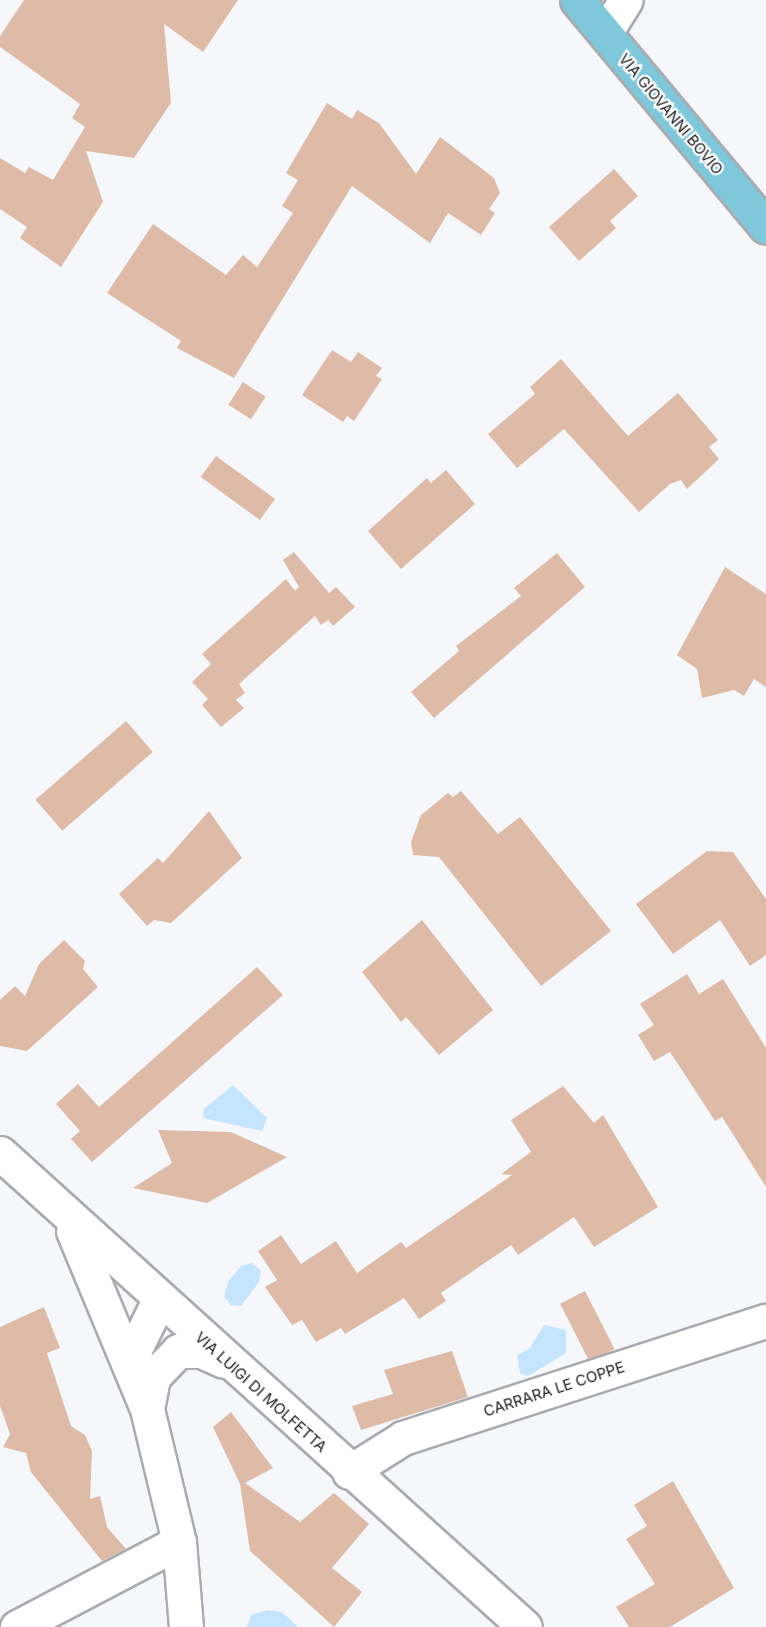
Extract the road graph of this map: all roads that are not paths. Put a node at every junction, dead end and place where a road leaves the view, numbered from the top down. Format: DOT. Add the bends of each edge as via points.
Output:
graph roads {
  1 [pos="577,0"];
  2 [pos="626,0"];
  3 [pos="605,33"];
  4 [pos="766,227"];
  5 [pos="0,1153"];
  6 [pos="66,1214"];
  7 [pos="129,1273"];
  8 [pos="102,1291"];
  9 [pos="159,1300"];
  10 [pos="766,1321"];
  11 [pos="230,1364"];
  12 [pos="134,1373"];
  13 [pos="147,1409"];
  14 [pos="349,1472"];
  15 [pos="179,1542"];
  16 [pos="17,1627"];
  17 [pos="186,1627"];
  18 [pos="525,1627"];
  1 -- 3 [label="main road, VIA GIOVANNI BOVIO"];
  2 -- 3 [label="street"];
  3 -- 4 [label="main road, VIA GIOVANNI BOVIO"];
  5 -- 6 [label="street, VIA LUIGI DI MOLFETTA"];
  6 -- 7 [label="street, VIA LUIGI DI MOLFETTA"];
  6 -- 8 [label="street"];
  7 -- 8 [label="street" via="117,1275"];
  7 -- 9 [label="street, VIA LUIGI DI MOLFETTA"];
  8 -- 12 [label="street"];
  9 -- 11 [label="street, VIA LUIGI DI MOLFETTA"];
  9 -- 12 [label="street" via="135,1349"];
  10 -- 14 [label="street, CARRARA LE COPPE" via="403,1438"];
  11 -- 13 [label="street" via="201,1351 178,1351 153,1377"];
  11 -- 14 [label="street, VIA LUIGI DI MOLFETTA"];
  12 -- 13 [label="street"];
  13 -- 15 [label="street"];
  14 -- 18 [label="street, VIA LUIGI DI MOLFETTA"];
  15 -- 16 [label="street"];
  15 -- 17 [label="street"];
}
